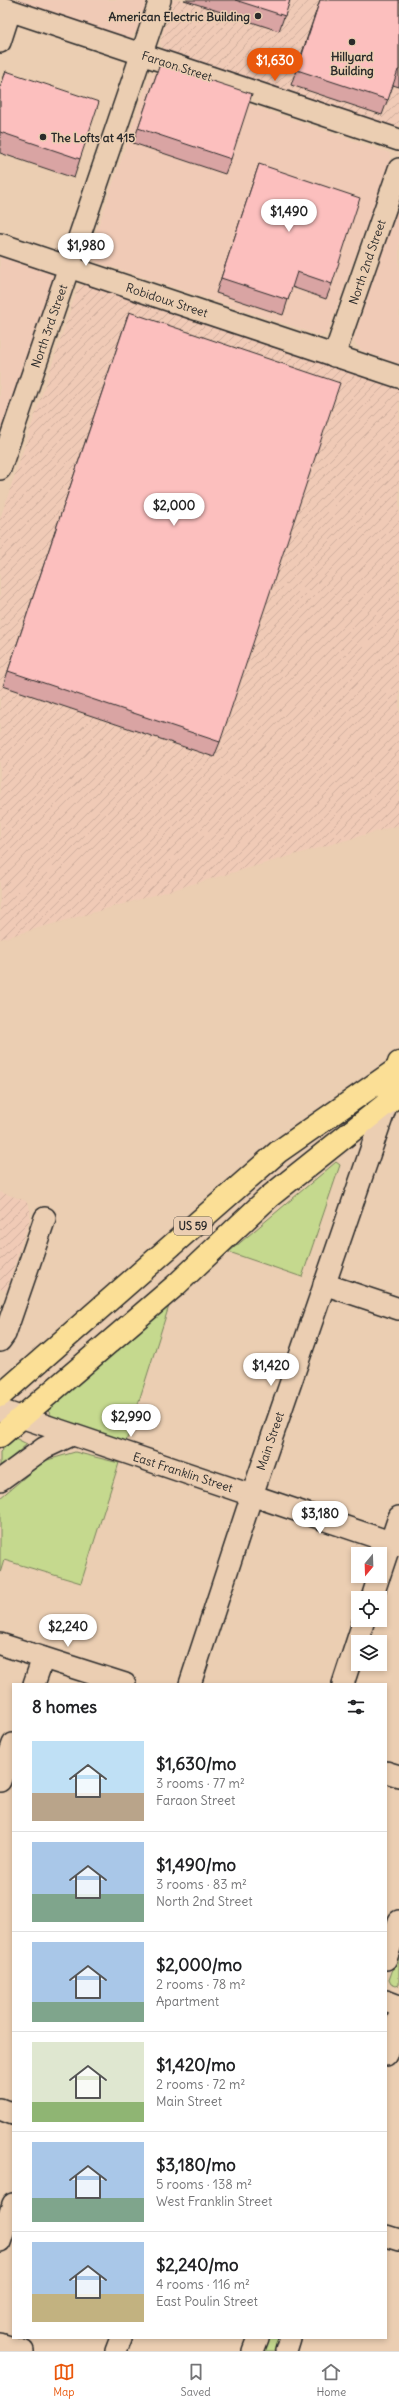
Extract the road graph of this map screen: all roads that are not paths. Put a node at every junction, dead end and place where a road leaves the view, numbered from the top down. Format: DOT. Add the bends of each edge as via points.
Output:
graph roads {
  1 [pos="160,0"];
  2 [pos="5,9"];
  3 [pos="0,42"];
  4 [pos="141,54"];
  5 [pos="399,140"];
  6 [pos="399,169"];
  7 [pos="0,244"];
  8 [pos="68,268"];
  9 [pos="334,356"];
  10 [pos="399,377"];
  11 [pos="0,469"];
  12 [pos="398,1067"];
  13 [pos="393,1099"];
  14 [pos="45,1218"];
  15 [pos="324,1284"];
  16 [pos="399,1309"];
  17 [pos="0,1340"];
  18 [pos="0,1396"];
  19 [pos="0,1410"];
  20 [pos="21,1418"];
  21 [pos="72,1435"];
  22 [pos="0,1436"];
  23 [pos="0,1480"];
  24 [pos="252,1495"];
  25 [pos="399,1517"];
  26 [pos="395,1543"];
  27 [pos="387,1560"];
  28 [pos="362,1627"];
  29 [pos="0,1644"];
  30 [pos="43,1658"];
  31 [pos="34,1683"];
  32 [pos="122,1683"];
  33 [pos="190,1683"];
  34 [pos="343,1683"];
  35 [pos="12,1747"];
  36 [pos="387,1772"];
  37 [pos="399,1776"];
  38 [pos="0,1781"];
  39 [pos="399,1921"];
  40 [pos="387,1956"];
  41 [pos="387,2001"];
  42 [pos="399,2006"];
  43 [pos="399,2016"];
  44 [pos="387,2052"];
  45 [pos="0,2109"];
  46 [pos="12,2114"];
  47 [pos="12,2207"];
  48 [pos="387,2236"];
  49 [pos="399,2240"];
  50 [pos="0,2242"];
  51 [pos="121,2339"];
  52 [pos="258,2339"];
  53 [pos="290,2339"];
  54 [pos="0,2344"];
  55 [pos="23,2351"];
  56 [pos="116,2351"];
  57 [pos="253,2351"];
  58 [pos="286,2351"];
  1 -- 4 [label="street, North 3rd Street"];
  2 -- 3 [label="street"];
  2 -- 4 [label="street, Faraon Street"];
  4 -- 5 [label="street, Faraon Street"];
  4 -- 8 [label="street, North 3rd Street"];
  6 -- 9 [label="street, North 2nd Street"];
  7 -- 8 [label="street, Robidoux Street"];
  8 -- 9 [label="street, Robidoux Street"];
  8 -- 11 [label="street, North 3rd Street"];
  9 -- 10 [label="street, Robidoux Street"];
  12 -- 13 [label="main road, Main Street"];
  12 -- 18 [label="main road, US 59" via="278,1152"];
  13 -- 15 [label="street, Main Street"];
  13 -- 20 [label="main road, US 59" via="269,1197 176,1285"];
  14 -- 17 [label="street" via="5,1334"];
  15 -- 16 [label="street"];
  15 -- 24 [label="street, Main Street"];
  19 -- 20 [label="street, East Franklin Street"];
  20 -- 21 [label="street, East Franklin Street"];
  20 -- 22 [label="main road, US 59"];
  21 -- 23 [label="street" via="44,1448"];
  21 -- 24 [label="street, East Franklin Street"];
  24 -- 26 [label="street, East Franklin Street"];
  24 -- 33 [label="street, Main Street"];
  25 -- 26 [label="street"];
  26 -- 27 [label="street"];
  28 -- 34 [label="street"];
  29 -- 30 [label="street"];
  30 -- 31 [label="street"];
  30 -- 32 [label="street"];
  35 -- 38 [label="street"];
  36 -- 37 [label="street"];
  39 -- 40 [label="street"];
  41 -- 42 [label="street"];
  43 -- 44 [label="street"];
  45 -- 46 [label="street"];
  47 -- 50 [label="street"];
  48 -- 49 [label="street"];
  51 -- 56 [label="street"];
  52 -- 57 [label="street"];
  53 -- 58 [label="street"];
  54 -- 55 [label="street"];
}
